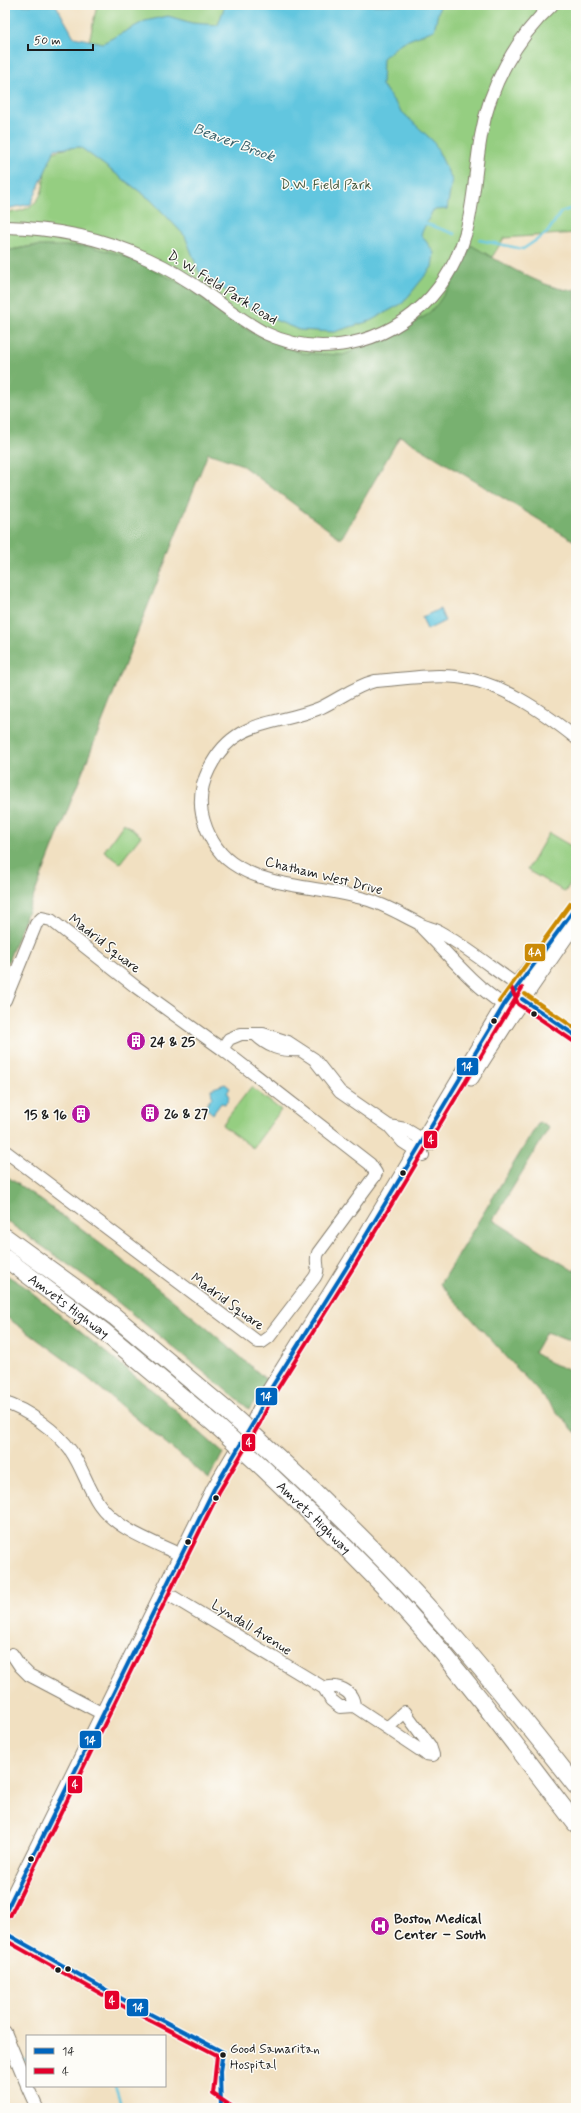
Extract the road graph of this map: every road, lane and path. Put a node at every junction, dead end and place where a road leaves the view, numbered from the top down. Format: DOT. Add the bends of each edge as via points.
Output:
graph roads {
  1 [pos="552,5"];
  2 [pos="5,227"];
  3 [pos="576,738"];
  4 [pos="576,907"];
  5 [pos="576,922"];
  6 [pos="419,924"];
  7 [pos="517,985"];
  8 [pos="522,999"];
  9 [pos="5,1000"];
  10 [pos="504,1005"];
  11 [pos="576,1036"];
  12 [pos="222,1049"];
  13 [pos="423,1147"];
  14 [pos="5,1152"];
  15 [pos="5,1237"];
  16 [pos="5,1258"];
  17 [pos="5,1403"];
  18 [pos="181,1555"];
  19 [pos="163,1591"];
  20 [pos="12,1654"];
  21 [pos="104,1714"];
  22 [pos="387,1728"];
  23 [pos="576,1786"];
  24 [pos="576,1824"];
  25 [pos="5,1913"];
  26 [pos="5,2032"];
  27 [pos="26,2084"];
  28 [pos="27,2087"];
  29 [pos="37,2108"];
  1 -- 2 [label="street, D. W. Field Park Road" via="516,48 488,105 481,135 471,216 456,261 421,308 404,322 379,335 355,342 327,345 299,344 281,339 246,322 192,283 149,259 103,241 49,230"];
  3 -- 6 [label="street, Chatham West Drive" via="543,713 501,691 467,679 440,676 365,683 320,708 243,731 221,750 203,781 201,797 205,826 225,858 254,873 284,883 364,898"];
  4 -- 7 [label="main road"];
  5 -- 8 [label="main road"];
  6 -- 7 [label="street, Chatham West Drive" via="438,931"];
  6 -- 10 [label="street, Chatham West Drive" via="476,983"];
  7 -- 8 [label="street"];
  7 -- 10 [label="main road"];
  8 -- 10 [label="street"];
  8 -- 11 [label="street"];
  8 -- 13 [label="main road"];
  9 -- 12 [label="street, Madrid Square" via="36,924 42,918 46,918"];
  10 -- 13 [label="main road"];
  12 -- 13 [label="street" via="235,1036 248,1033 272,1036 288,1042 314,1059 340,1092 389,1126 405,1129"];
  12 -- 14 [label="street, Madrid Square" via="370,1164 376,1172 318,1253 318,1272 266,1340 253,1340"];
  13 -- 18 [label="main road" via="301,1356 255,1420 214,1489"];
  15 -- 23 [label="highway, Amvets Highway, bridge" via="114,1316 226,1410 338,1515 432,1612"];
  16 -- 24 [label="highway, Amvets Highway, bridge" via="121,1345 217,1426 326,1529 418,1624"];
  17 -- 18 [label="street" via="40,1421 70,1449 99,1505 115,1520 136,1534"];
  18 -- 19 [label="main road"];
  19 -- 21 [label="main road"];
  19 -- 22 [label="street, Lyndall Avenue" via="324,1688 331,1700 340,1707 354,1706"];
  20 -- 21 [label="street" via="29,1675"];
  21 -- 25 [label="main road"];
  26 -- 27 [label="street"];
  28 -- 29 [label="street"];
}
